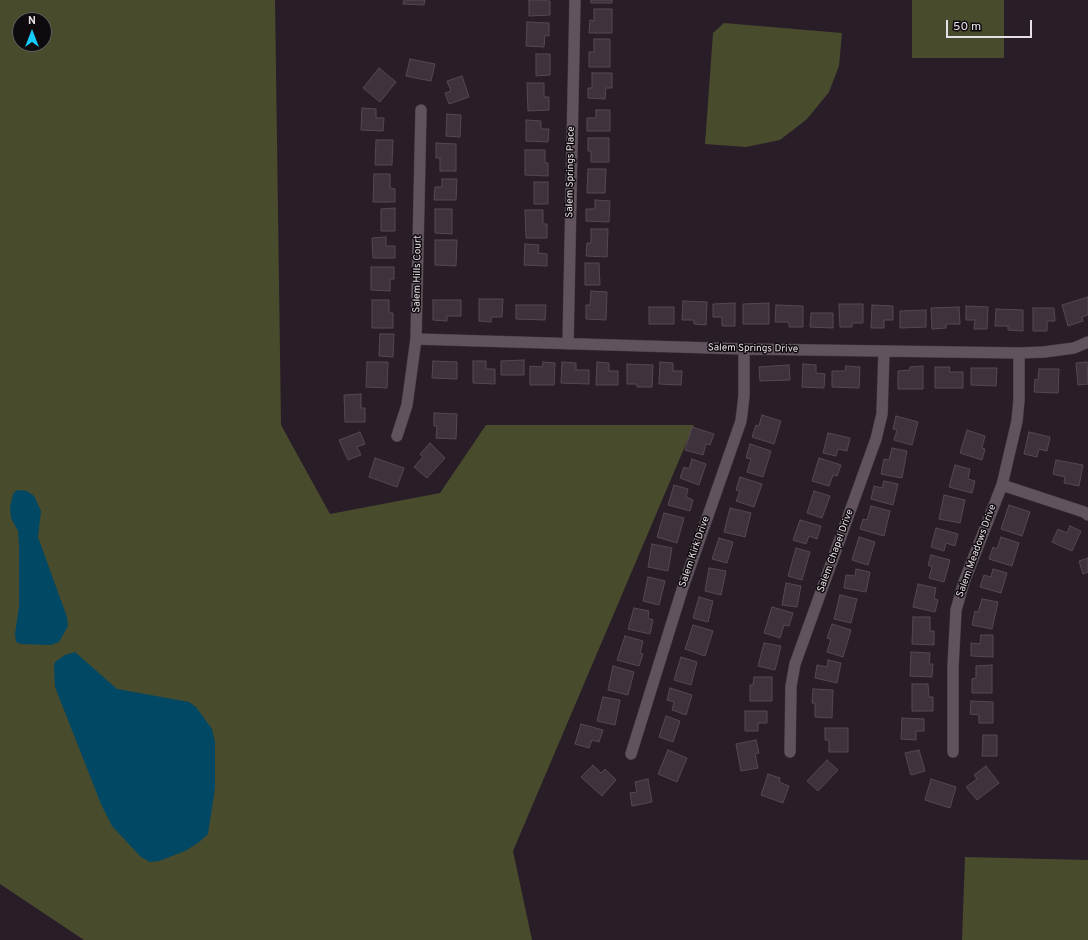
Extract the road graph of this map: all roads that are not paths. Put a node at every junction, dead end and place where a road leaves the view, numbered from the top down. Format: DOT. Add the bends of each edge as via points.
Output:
graph roads {
  1 [pos="575,0"];
  2 [pos="421,110"];
  3 [pos="416,339"];
  4 [pos="1088,342"];
  5 [pos="568,344"];
  6 [pos="744,349"];
  7 [pos="884,351"];
  8 [pos="1019,353"];
  9 [pos="397,436"];
  10 [pos="1002,485"];
  11 [pos="1088,515"];
  12 [pos="790,752"];
  13 [pos="953,752"];
  14 [pos="631,754"];
  1 -- 5 [label="street, Salem Springs Place"];
  2 -- 3 [label="street, Salem Hills Court"];
  3 -- 5 [label="street, Salem Springs Drive"];
  3 -- 9 [label="street, Salem Hills Court" via="407,405"];
  4 -- 8 [label="street, Salem Springs Drive" via="1074,348"];
  5 -- 6 [label="street, Salem Springs Drive"];
  6 -- 7 [label="street, Salem Springs Drive"];
  6 -- 14 [label="street, Salem Kirk Drive" via="741,421 682,590"];
  7 -- 8 [label="street, Salem Springs Drive"];
  7 -- 12 [label="street, Salem Chapel Drive" via="882,414 876,440 795,664 791,686"];
  8 -- 10 [label="street, Salem Meadows Drive" via="1017,421"];
  10 -- 11 [label="street"];
  10 -- 13 [label="street, Salem Meadows Drive" via="964,582 956,610"];
}
